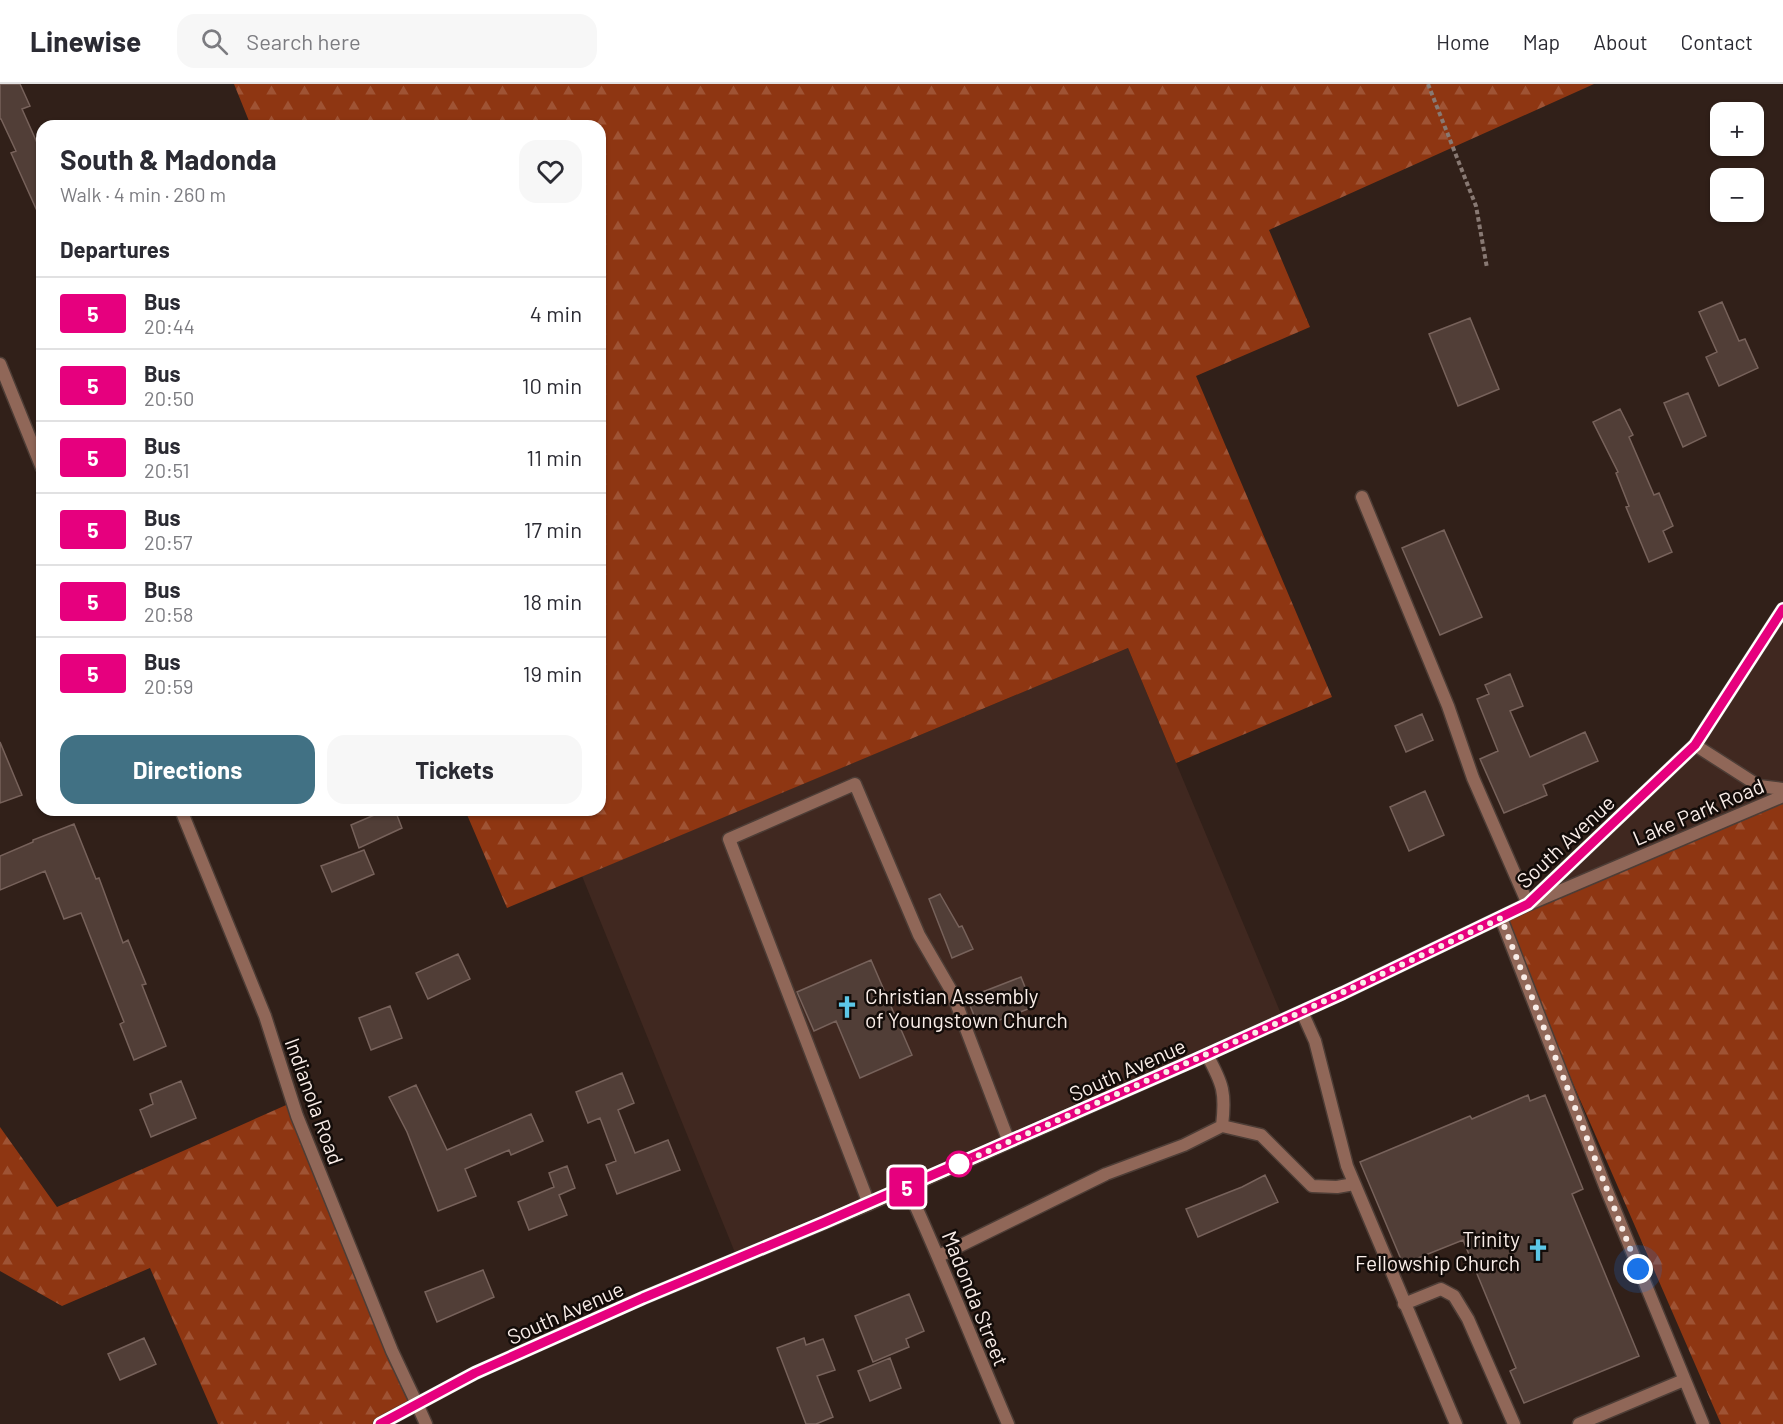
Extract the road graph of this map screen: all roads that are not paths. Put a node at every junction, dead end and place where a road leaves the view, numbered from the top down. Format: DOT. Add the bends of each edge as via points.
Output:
graph roads {
  1 [pos="0,364"];
  2 [pos="36,453"];
  3 [pos="1362,497"];
  4 [pos="1783,609"];
  5 [pos="1695,745"];
  6 [pos="1783,789"];
  7 [pos="1783,796"];
  8 [pos="183,816"];
  9 [pos="1528,904"];
  10 [pos="1501,918"];
  11 [pos="1302,1012"];
  12 [pos="1207,1055"];
  13 [pos="1222,1126"];
  14 [pos="1009,1142"];
  15 [pos="1354,1184"];
  16 [pos="907,1187"];
  17 [pos="869,1204"];
  18 [pos="939,1256"];
  19 [pos="1404,1304"];
  20 [pos="1684,1380"];
  21 [pos="417,1404"];
  22 [pos="380,1424"];
  23 [pos="426,1424"];
  24 [pos="1008,1424"];
  25 [pos="1456,1424"];
  26 [pos="1514,1424"];
  27 [pos="1579,1424"];
  28 [pos="1703,1424"];
  1 -- 2 [label="street"];
  3 -- 9 [label="street" via="1448,706 1473,778"];
  4 -- 5 [label="main road, South Avenue"];
  5 -- 6 [label="street" via="1759,786"];
  5 -- 9 [label="main road, South Avenue"];
  7 -- 9 [label="street, Lake Park Road"];
  8 -- 21 [label="street, Indianola Road" via="265,1016 301,1126"];
  9 -- 10 [label="main road, South Avenue"];
  10 -- 11 [label="main road, South Avenue"];
  10 -- 20 [label="street"];
  11 -- 12 [label="main road, South Avenue"];
  11 -- 15 [label="street" via="1315,1041"];
  12 -- 13 [label="street" via="1219,1076 1225,1100"];
  12 -- 14 [label="main road, South Avenue"];
  13 -- 15 [label="street" via="1261,1135 1312,1186"];
  13 -- 18 [label="street" via="1184,1145 1106,1174"];
  14 -- 16 [label="main road, South Avenue"];
  14 -- 17 [label="street" via="952,992 919,934 855,784 729,839"];
  15 -- 19 [label="street"];
  16 -- 17 [label="main road, South Avenue"];
  16 -- 18 [label="street, Madonda Street"];
  17 -- 21 [label="main road, South Avenue" via="643,1298 475,1373"];
  18 -- 24 [label="street, Madonda Street"];
  19 -- 25 [label="street"];
  19 -- 26 [label="street" via="1441,1289 1454,1296"];
  20 -- 27 [label="street"];
  20 -- 28 [label="street"];
  21 -- 22 [label="main road, South Avenue"];
  21 -- 23 [label="street, Indianola Road"];
}
